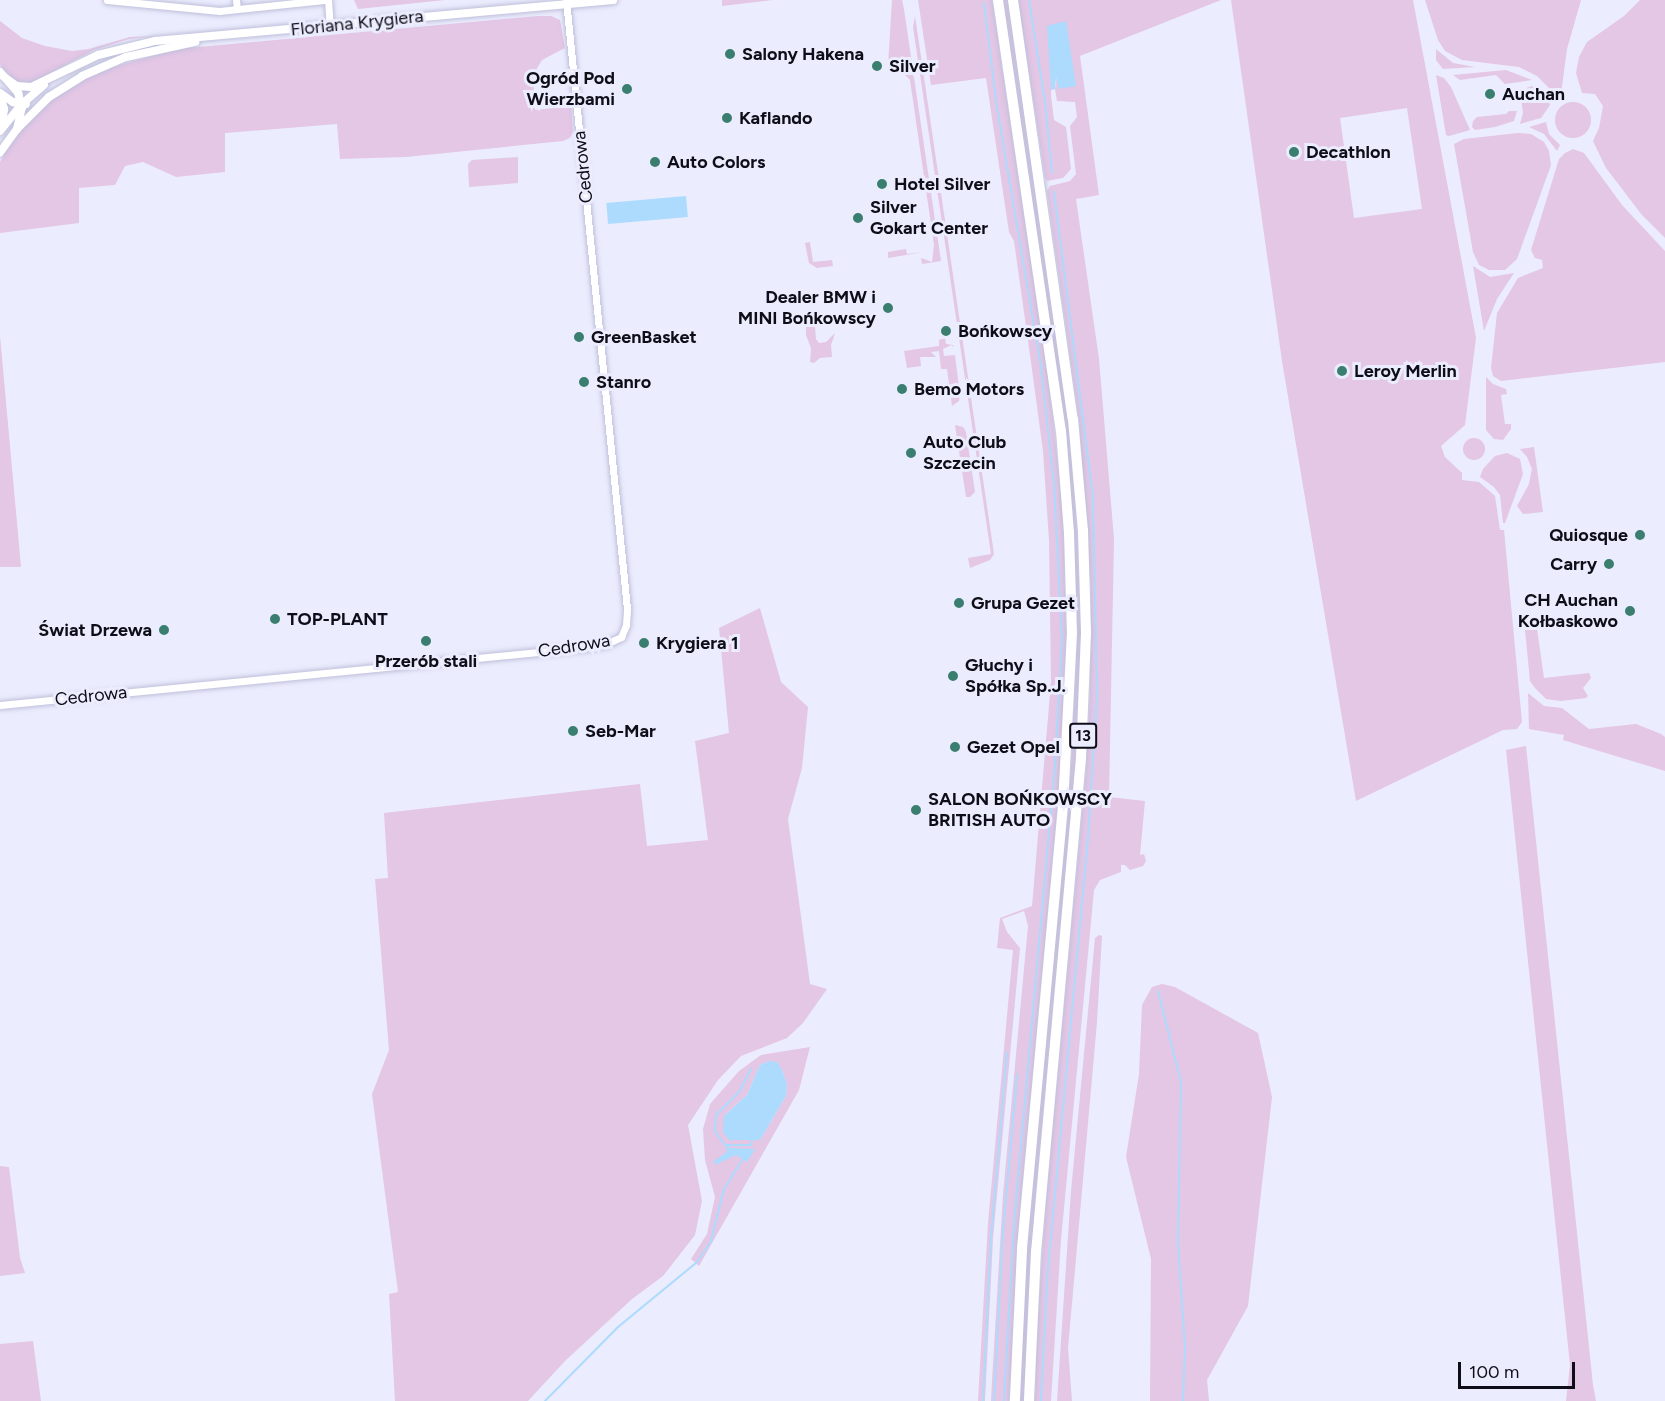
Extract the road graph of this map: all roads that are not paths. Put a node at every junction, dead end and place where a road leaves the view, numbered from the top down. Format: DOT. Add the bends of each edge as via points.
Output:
graph roads {
  1 [pos="107,0"];
  2 [pos="236,0"];
  3 [pos="326,0"];
  4 [pos="613,0"];
  5 [pos="998,0"];
  6 [pos="1013,0"];
  7 [pos="566,2"];
  8 [pos="237,9"];
  9 [pos="330,26"];
  10 [pos="209,38"];
  11 [pos="64,72"];
  12 [pos="2,75"];
  13 [pos="0,94"];
  14 [pos="49,97"];
  15 [pos="22,104"];
  16 [pos="17,129"];
  17 [pos="0,130"];
  18 [pos="0,152"];
  19 [pos="0,705"];
  20 [pos="1016,1401"];
  21 [pos="1029,1401"];
  1 -- 8 [label="street" via="202,10"];
  2 -- 8 [label="street"];
  3 -- 8 [label="street"];
  3 -- 9 [label="street"];
  4 -- 7 [label="street, Floriana Krygiera"];
  5 -- 20 [label="main road, 13" via="1061,431 1072,633 1063,806 1022,1250"];
  6 -- 21 [label="main road, 13" via="1075,430 1086,633 1082,746 1038,1230"];
  7 -- 9 [label="street, Floriana Krygiera"];
  7 -- 19 [label="street, Cedrowa" via="627,609 621,637 589,647"];
  9 -- 10 [label="street, Floriana Krygiera"];
  10 -- 11 [label="street, Floriana Krygiera" via="134,45 98,55"];
  10 -- 14 [label="street, Floriana Krygiera" via="115,61 82,75"];
  11 -- 12 [label="street, Floriana Krygiera" via="27,88"];
  11 -- 15 [label="street, Floriana Krygiera"];
  12 -- 15 [label="street" via="16,90"];
  13 -- 15 [label="street"];
  13 -- 17 [label="street" via="4,109"];
  14 -- 15 [label="street, Floriana Krygiera"];
  14 -- 16 [label="street, Floriana Krygiera"];
  15 -- 16 [label="street"];
  15 -- 17 [label="street"];
  16 -- 18 [label="street, Floriana Krygiera"];
}
